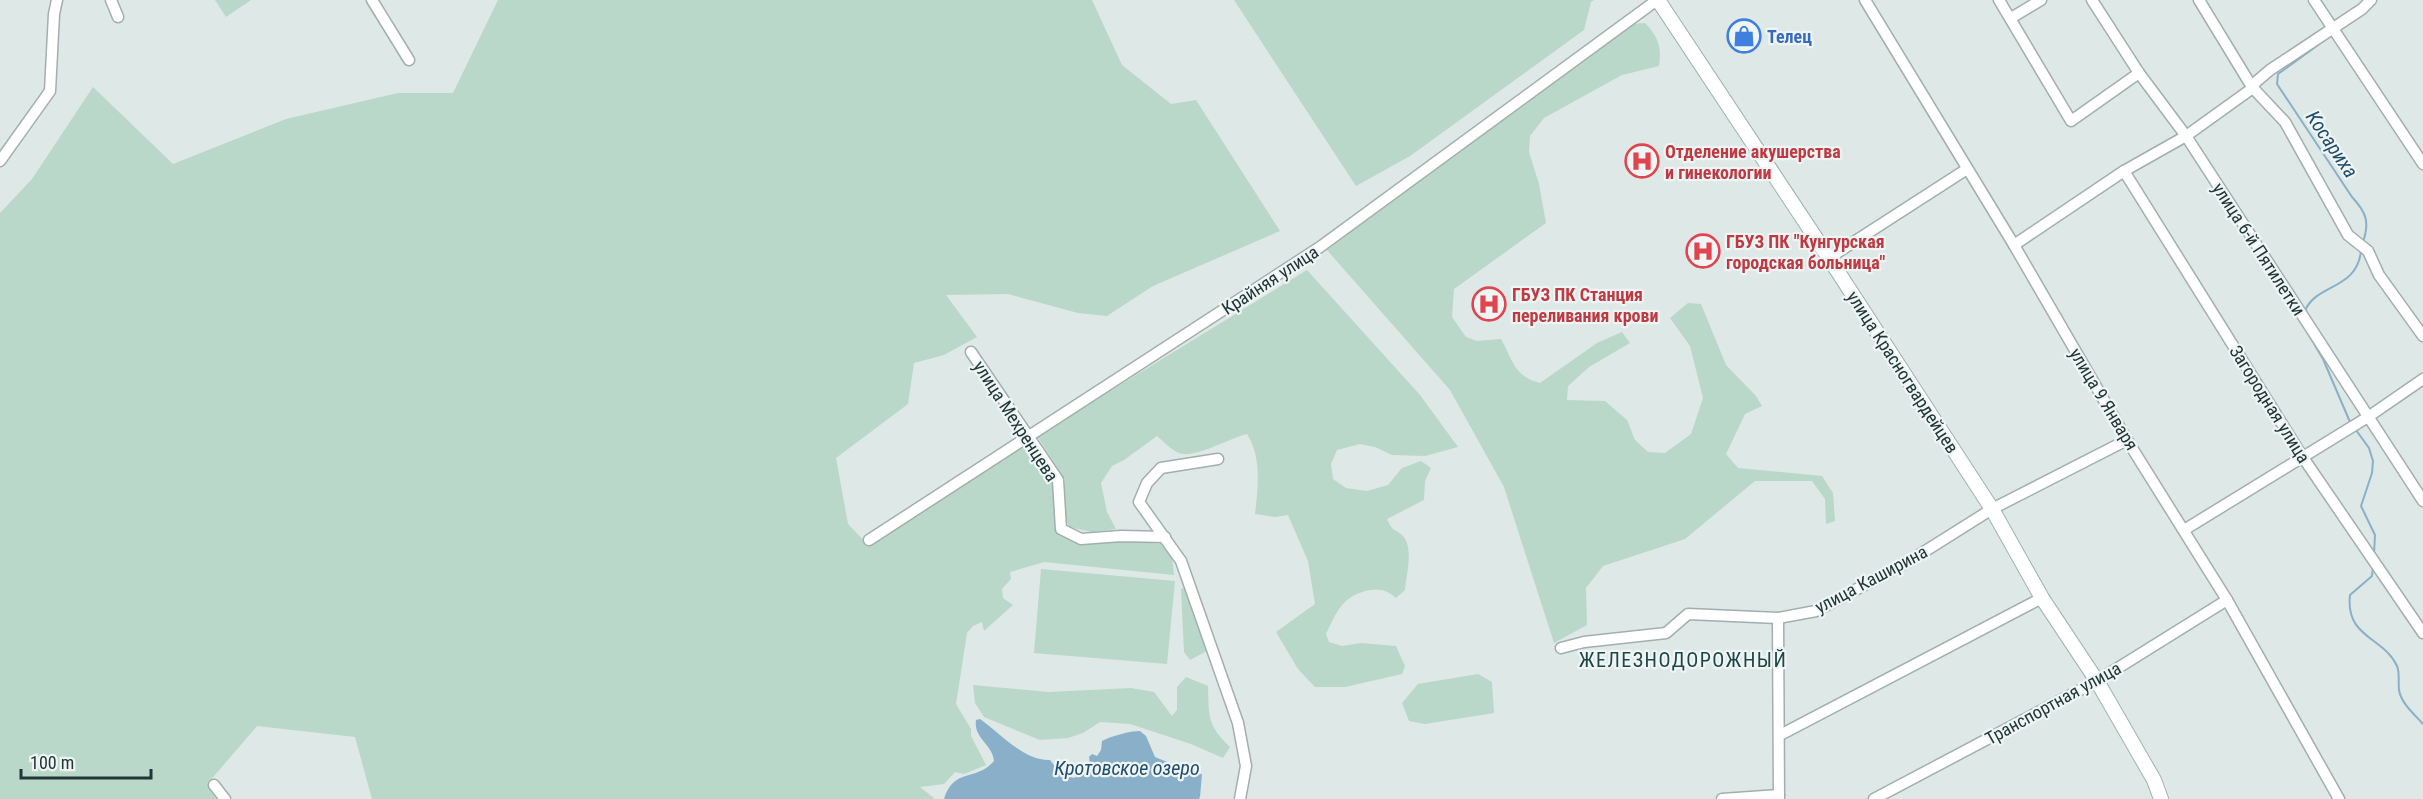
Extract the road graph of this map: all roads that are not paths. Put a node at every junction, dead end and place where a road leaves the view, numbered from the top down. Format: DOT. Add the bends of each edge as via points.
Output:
graph roads {
  1 [pos="57,0"];
  2 [pos="111,0"];
  3 [pos="372,0"];
  4 [pos="1658,0"];
  5 [pos="1865,0"];
  6 [pos="1999,0"];
  7 [pos="2041,0"];
  8 [pos="2092,0"];
  9 [pos="2199,0"];
  10 [pos="2314,0"];
  11 [pos="2371,0"];
  12 [pos="118,17"];
  13 [pos="2011,18"];
  14 [pos="2333,28"];
  15 [pos="409,60"];
  16 [pos="2139,73"];
  17 [pos="2252,87"];
  18 [pos="2186,136"];
  19 [pos="0,161"];
  20 [pos="2423,164"];
  21 [pos="1967,170"];
  22 [pos="2124,171"];
  23 [pos="2014,245"];
  24 [pos="1829,258"];
  25 [pos="2423,336"];
  26 [pos="971,352"];
  27 [pos="2423,379"];
  28 [pos="2368,417"];
  29 [pos="1030,435"];
  30 [pos="2127,440"];
  31 [pos="2302,456"];
  32 [pos="1218,459"];
  33 [pos="2423,501"];
  34 [pos="1992,509"];
  35 [pos="2184,530"];
  36 [pos="1165,537"];
  37 [pos="869,540"];
  38 [pos="2042,598"];
  39 [pos="2227,600"];
  40 [pos="1778,618"];
  41 [pos="2423,633"];
  42 [pos="1561,648"];
  43 [pos="2097,681"];
  44 [pos="1780,735"];
  45 [pos="214,785"];
  46 [pos="1779,797"];
  47 [pos="225,799"];
  48 [pos="1240,799"];
  49 [pos="1722,799"];
  50 [pos="1874,799"];
  51 [pos="2161,799"];
  52 [pos="2339,799"];
  1 -- 19 [label="street" via="50,91"];
  2 -- 12 [label="street"];
  3 -- 15 [label="street"];
  4 -- 24 [label="street, улица Красногвардейцев"];
  4 -- 29 [label="street, Крайняя улица" via="1320,247"];
  5 -- 21 [label="street, улица 9 Января"];
  6 -- 13 [label="street"];
  7 -- 13 [label="street"];
  8 -- 16 [label="street, улица 6-й Пятилетки"];
  9 -- 17 [label="street"];
  10 -- 14 [label="street"];
  11 -- 14 [label="street"];
  13 -- 16 [label="street" via="2071,121"];
  14 -- 17 [label="street" via="2270,70"];
  14 -- 20 [label="street"];
  16 -- 18 [label="street, улица 6-й Пятилетки"];
  17 -- 18 [label="street"];
  17 -- 25 [label="street" via="2285,122 2348,235 2371,255 2379,275"];
  18 -- 22 [label="street"];
  18 -- 28 [label="street, улица 6-й Пятилетки"];
  21 -- 23 [label="street, улица 9 Января"];
  21 -- 24 [label="street"];
  22 -- 23 [label="street"];
  22 -- 31 [label="street, Загородная улица"];
  23 -- 30 [label="street, улица 9 Января"];
  24 -- 34 [label="street, улица Красногвардейцев"];
  26 -- 29 [label="street, улица Мехренцева"];
  27 -- 28 [label="street"];
  28 -- 31 [label="street"];
  28 -- 33 [label="street, улица 6-й Пятилетки"];
  29 -- 36 [label="street, улица Мехренцева" via="1058,480 1061,529 1081,539"];
  29 -- 37 [label="street, Крайняя улица"];
  30 -- 34 [label="street, улица Каширина"];
  30 -- 35 [label="street, улица 9 Января"];
  31 -- 35 [label="street"];
  31 -- 41 [label="street, Загородная улица"];
  32 -- 36 [label="street" via="1161,468 1147,483 1139,502"];
  34 -- 38 [label="street, улица Красногвардейцев"];
  34 -- 40 [label="street, улица Каширина" via="1834,603 1816,611"];
  35 -- 39 [label="street, улица 9 Января"];
  36 -- 48 [label="street" via="1181,561 1238,723 1246,766"];
  38 -- 43 [label="street, улица Красногвардейцев"];
  38 -- 44 [label="street"];
  39 -- 43 [label="street, Транспортная улица"];
  39 -- 52 [label="street, улица 9 Января"];
  40 -- 42 [label="street, улица Каширина" via="1688,614 1666,633"];
  40 -- 44 [label="street"];
  43 -- 50 [label="street, Транспортная улица"];
  43 -- 51 [label="street, улица Красногвардейцев"];
  44 -- 46 [label="street"];
  45 -- 47 [label="street"];
  46 -- 49 [label="street"];
}
